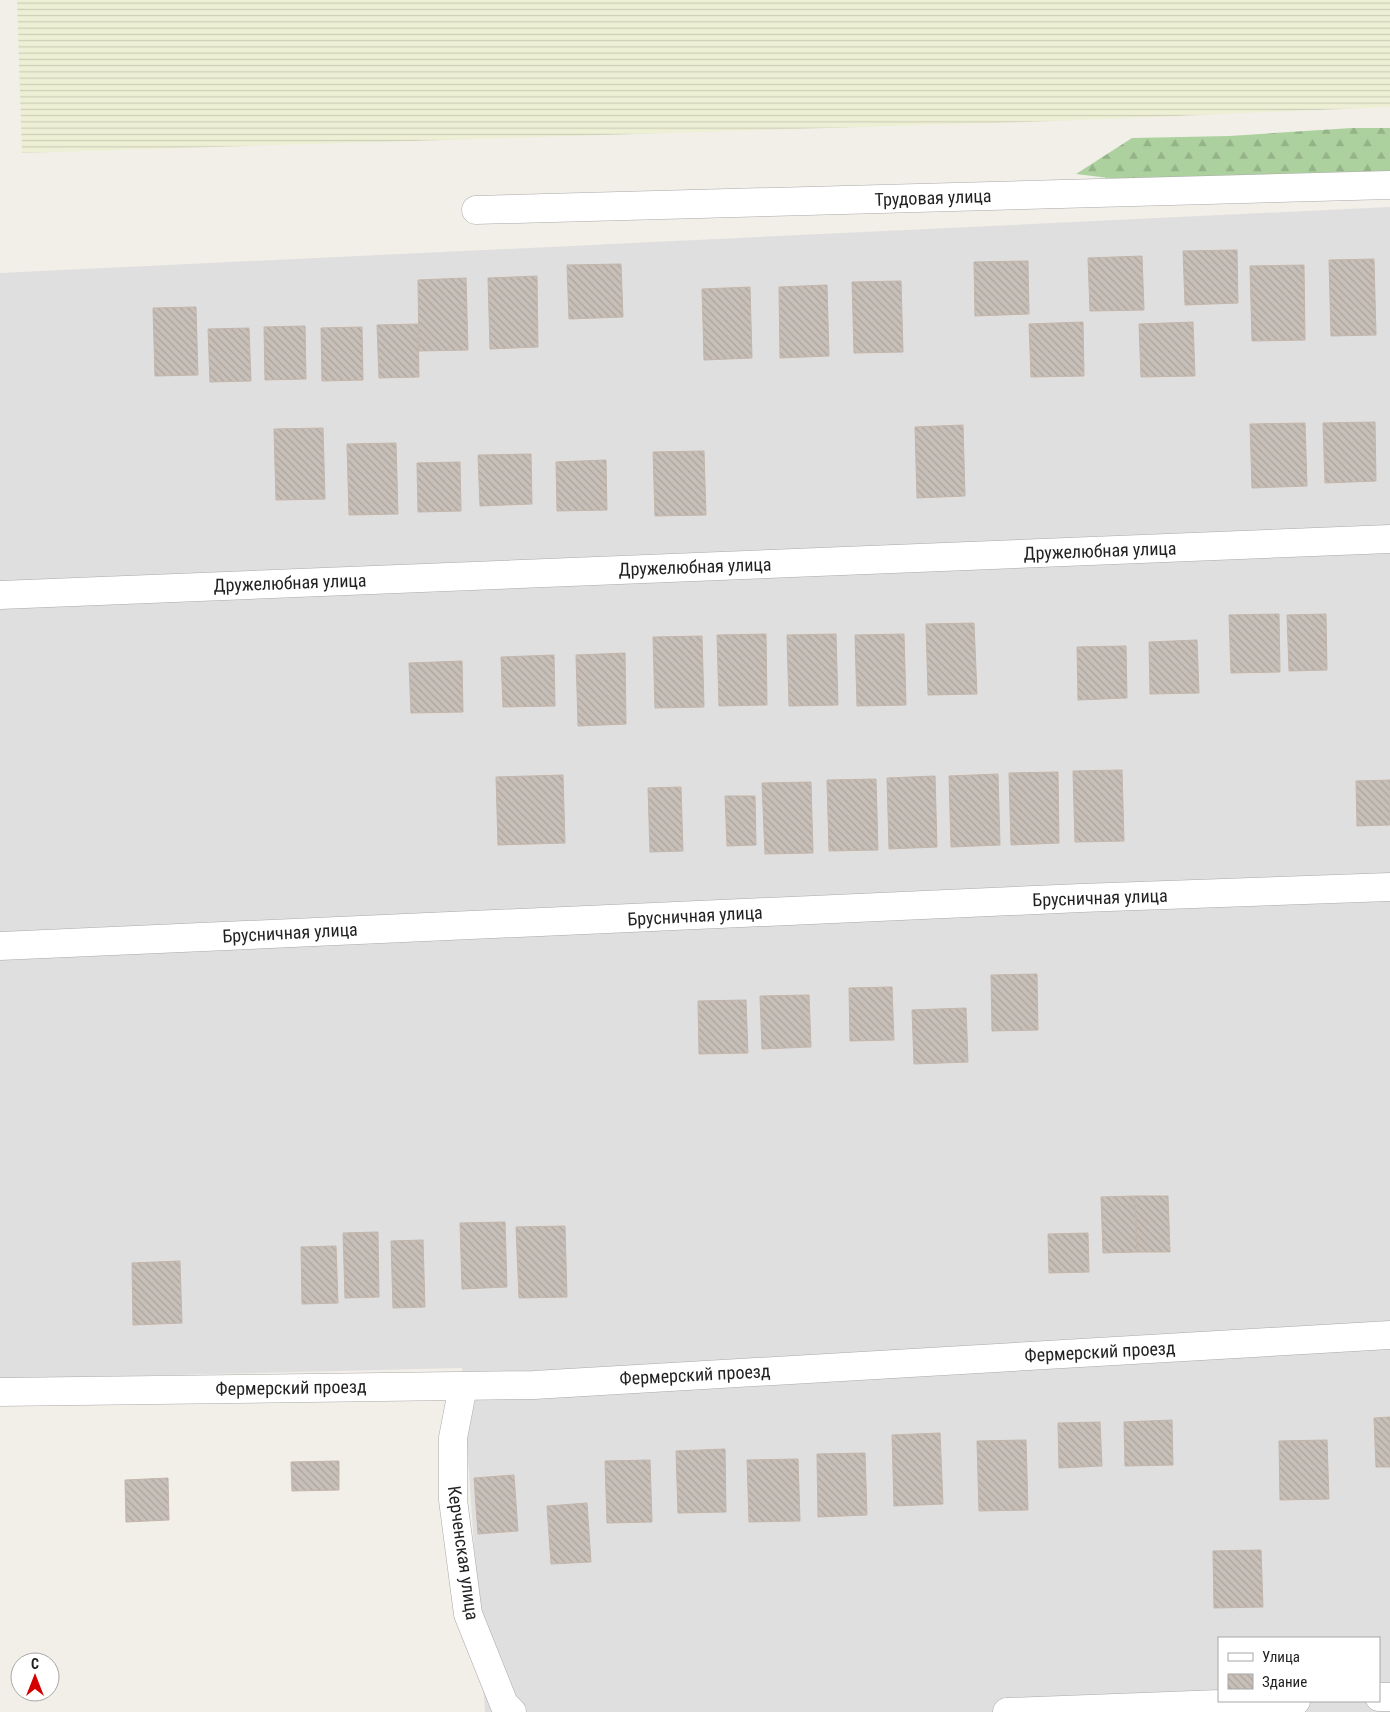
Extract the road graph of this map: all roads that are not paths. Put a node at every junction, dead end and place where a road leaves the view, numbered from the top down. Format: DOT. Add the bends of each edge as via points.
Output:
graph roads {
  1 [pos="1390,185"];
  2 [pos="476,210"];
  3 [pos="1390,539"];
  4 [pos="0,595"];
  5 [pos="1390,888"];
  6 [pos="0,946"];
  7 [pos="1390,1335"];
  8 [pos="463,1386"];
  9 [pos="0,1392"];
  10 [pos="1270,1702"];
  11 [pos="512,1712"];
  12 [pos="1007,1712"];
  1 -- 2 [label="street, Трудовая улица"];
  3 -- 4 [label="street, Дружелюбная улица"];
  5 -- 6 [label="street, Брусничная улица"];
  7 -- 8 [label="street, Фермерский проезд" via="534,1385"];
  8 -- 9 [label="street, Фермерский проезд"];
  8 -- 11 [label="street, Керченская улица" via="453,1438 453,1500 468,1614 504,1704"];
  10 -- 12 [label="street"];
}
